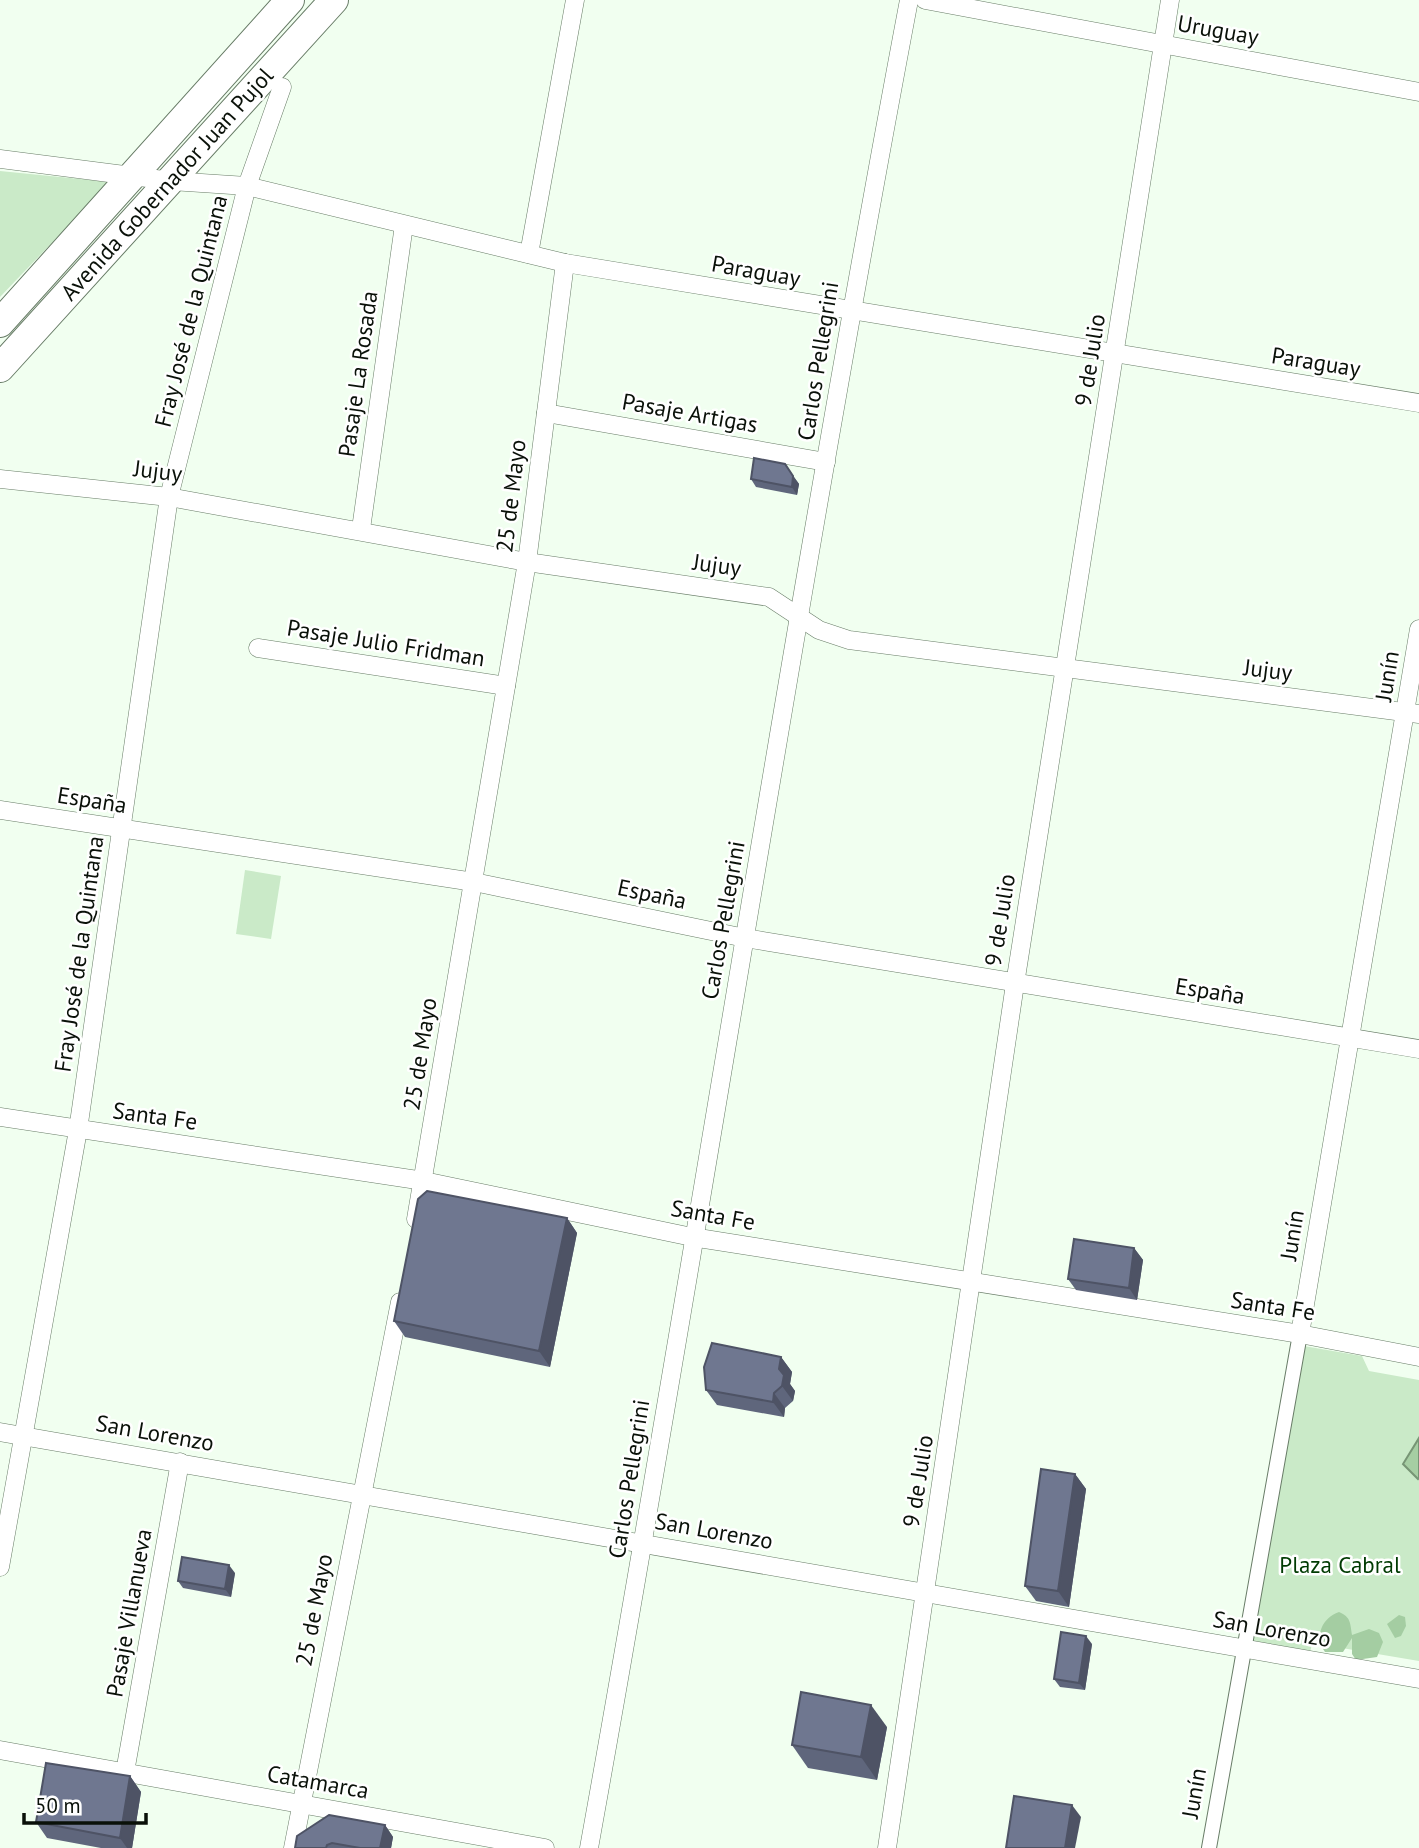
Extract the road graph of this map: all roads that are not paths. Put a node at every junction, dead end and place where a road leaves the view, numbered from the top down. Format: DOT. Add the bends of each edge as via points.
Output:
graph roads {
  1 [pos="290,0"];
  2 [pos="334,0"];
  3 [pos="575,0"];
  4 [pos="909,0"];
  5 [pos="925,0"];
  6 [pos="1170,0"];
  7 [pos="1163,44"];
  8 [pos="282,87"];
  9 [pos="1419,92"];
  10 [pos="0,159"];
  11 [pos="149,178"];
  12 [pos="247,186"];
  13 [pos="404,225"];
  14 [pos="529,254"];
  15 [pos="565,263"];
  16 [pos="850,312"];
  17 [pos="0,323"];
  18 [pos="1116,354"];
  19 [pos="0,368"];
  20 [pos="1419,403"];
  21 [pos="545,413"];
  22 [pos="826,462"];
  23 [pos="0,479"];
  24 [pos="169,497"];
  25 [pos="361,529"];
  26 [pos="527,562"];
  27 [pos="799,619"];
  28 [pos="1419,629"];
  29 [pos="258,648"];
  30 [pos="1065,670"];
  31 [pos="506,686"];
  32 [pos="1413,713"];
  33 [pos="0,810"];
  34 [pos="123,829"];
  35 [pos="474,882"];
  36 [pos="746,938"];
  37 [pos="1015,984"];
  38 [pos="1349,1038"];
  39 [pos="1419,1049"];
  40 [pos="0,1117"];
  41 [pos="78,1130"];
  42 [pos="424,1181"];
  43 [pos="413,1235"];
  44 [pos="692,1237"];
  45 [pos="973,1283"];
  46 [pos="402,1290"];
  47 [pos="1300,1334"];
  48 [pos="1419,1357"];
  49 [pos="0,1432"];
  50 [pos="23,1436"];
  51 [pos="180,1462"];
  52 [pos="362,1494"];
  53 [pos="644,1544"];
  54 [pos="0,1567"];
  55 [pos="925,1593"];
  56 [pos="1245,1649"];
  57 [pos="1419,1679"];
  58 [pos="0,1750"];
  59 [pos="125,1772"];
  60 [pos="301,1804"];
  61 [pos="293,1848"];
  62 [pos="545,1848"];
  63 [pos="589,1848"];
  64 [pos="887,1848"];
  65 [pos="1209,1848"];
  1 -- 11 [label="main road, Avenida Gobernador Juan Pujol" via="169,134"];
  2 -- 11 [label="main road, Avenida Gobernador Juan Pujol"];
  3 -- 14 [label="street"];
  4 -- 16 [label="street, Carlos Pellegrini"];
  5 -- 7 [label="street, Uruguay"];
  6 -- 7 [label="street, 9 de Julio"];
  7 -- 9 [label="street, Uruguay"];
  7 -- 18 [label="street, 9 de Julio"];
  8 -- 12 [label="street, Fray José de la Quintana"];
  10 -- 11 [label="street, Paraguay"];
  11 -- 12 [label="street, Paraguay"];
  11 -- 17 [label="main road, Avenida Gobernador Juan Pujol"];
  11 -- 19 [label="main road, Avenida Gobernador Juan Pujol"];
  12 -- 13 [label="street, Paraguay"];
  12 -- 24 [label="street, Fray José de la Quintana"];
  13 -- 14 [label="street, Paraguay"];
  13 -- 25 [label="street, Pasaje La Rosada"];
  14 -- 15 [label="street, Paraguay"];
  15 -- 16 [label="street, Paraguay"];
  15 -- 21 [label="street, 25 de Mayo"];
  16 -- 18 [label="street, Paraguay"];
  16 -- 22 [label="street, Carlos Pellegrini"];
  18 -- 20 [label="street, Paraguay"];
  18 -- 30 [label="street, 9 de Julio"];
  21 -- 22 [label="street, Pasaje Artigas"];
  21 -- 26 [label="street, 25 de Mayo"];
  22 -- 27 [label="street, Carlos Pellegrini"];
  23 -- 24 [label="street, Jujuy"];
  24 -- 25 [label="street, Jujuy"];
  24 -- 34 [label="street, Fray José de la Quintana"];
  25 -- 26 [label="street, Jujuy"];
  26 -- 27 [label="street, Jujuy" via="769,597"];
  26 -- 31 [label="street, 25 de Mayo"];
  27 -- 30 [label="street, Jujuy" via="849,640"];
  27 -- 36 [label="street, Carlos Pellegrini"];
  28 -- 32 [label="street, Junín"];
  29 -- 31 [label="street, Pasaje Julio Fridman"];
  30 -- 32 [label="street, Jujuy"];
  30 -- 37 [label="street, 9 de Julio"];
  31 -- 35 [label="street, 25 de Mayo"];
  32 -- 38 [label="street, Junín"];
  33 -- 34 [label="street, España"];
  34 -- 35 [label="street, España"];
  34 -- 41 [label="street, Fray José de la Quintana"];
  35 -- 36 [label="street, España"];
  35 -- 42 [label="street, 25 de Mayo"];
  36 -- 37 [label="street, España"];
  36 -- 44 [label="street, Carlos Pellegrini"];
  37 -- 38 [label="street, España"];
  37 -- 45 [label="street, 9 de Julio"];
  38 -- 39 [label="street, España"];
  38 -- 47 [label="street, Junín"];
  40 -- 41 [label="street, Santa Fe"];
  41 -- 42 [label="street, Santa Fe"];
  41 -- 50 [label="street, Fray José de la Quintana"];
  42 -- 43 [label="street, 25 de Mayo"];
  42 -- 44 [label="street, Santa Fe"];
  44 -- 45 [label="street, Santa Fe"];
  44 -- 53 [label="street, Carlos Pellegrini"];
  45 -- 47 [label="street, Santa Fe"];
  45 -- 55 [label="street, 9 de Julio"];
  46 -- 52 [label="street, 25 de Mayo"];
  47 -- 48 [label="street, Santa Fe"];
  47 -- 56 [label="street, Junín"];
  49 -- 50 [label="street, San Lorenzo"];
  50 -- 51 [label="street, San Lorenzo"];
  50 -- 54 [label="street, Fray José de la Quintana"];
  51 -- 52 [label="street, San Lorenzo"];
  51 -- 59 [label="street, Pasaje Villanueva"];
  52 -- 53 [label="street, San Lorenzo"];
  52 -- 60 [label="street, 25 de Mayo"];
  53 -- 55 [label="street, San Lorenzo"];
  53 -- 63 [label="street, Carlos Pellegrini"];
  55 -- 56 [label="street, San Lorenzo"];
  55 -- 64 [label="street, 9 de Julio"];
  56 -- 57 [label="street, San Lorenzo"];
  56 -- 65 [label="street, Junín"];
  58 -- 59 [label="street, Catamarca"];
  59 -- 60 [label="street, Catamarca"];
  60 -- 61 [label="street, 25 de Mayo"];
  60 -- 62 [label="street, Catamarca"];
}
